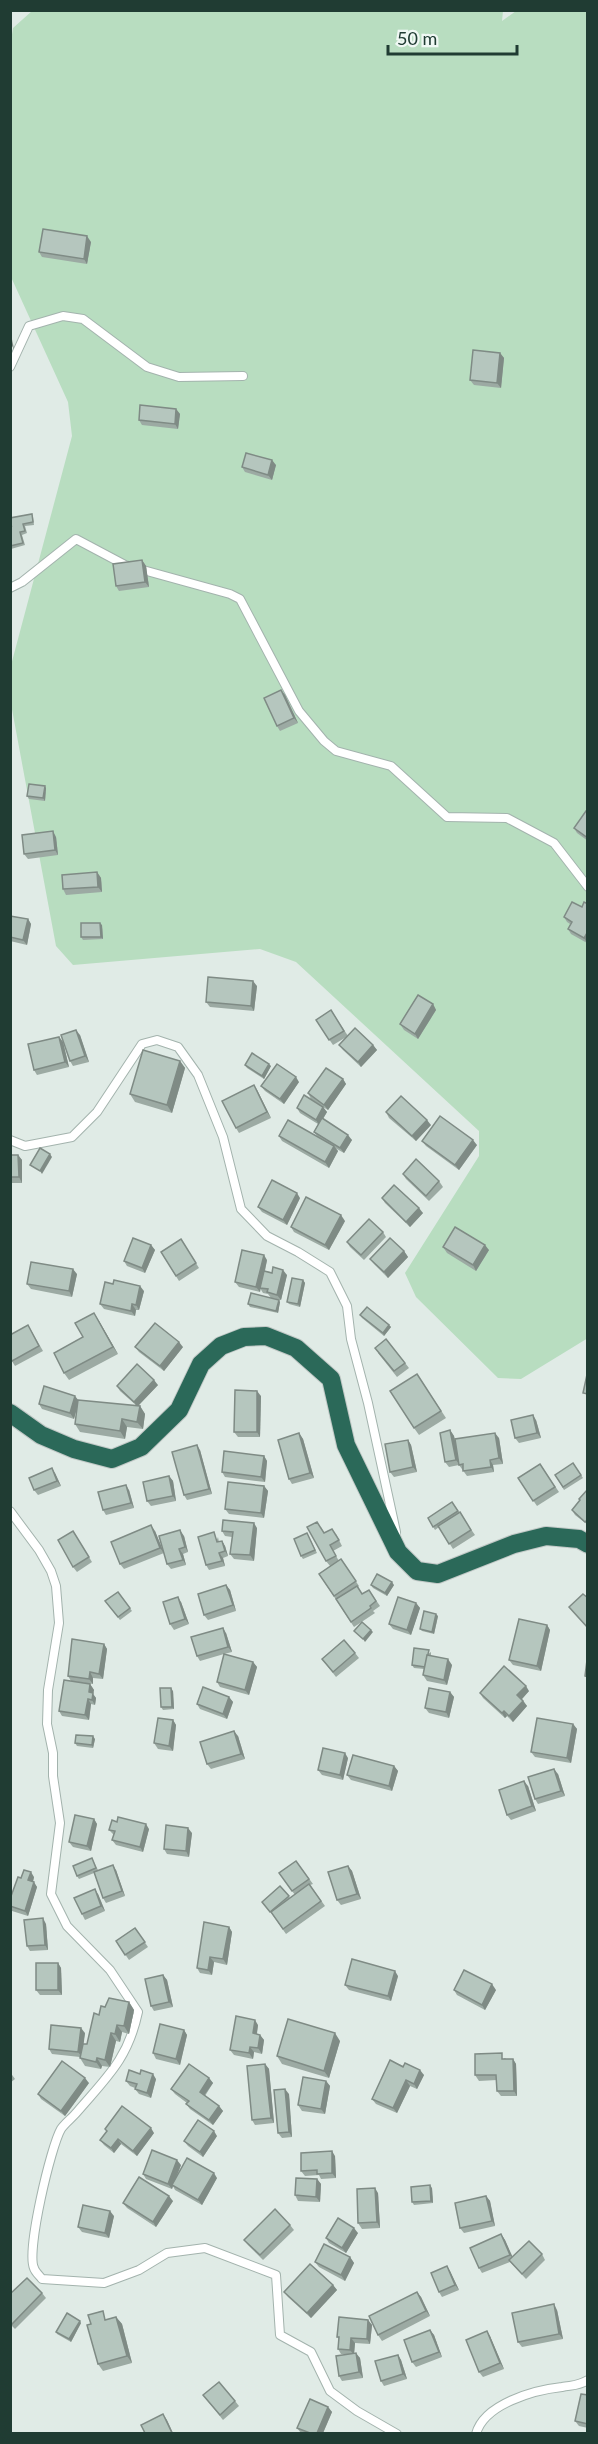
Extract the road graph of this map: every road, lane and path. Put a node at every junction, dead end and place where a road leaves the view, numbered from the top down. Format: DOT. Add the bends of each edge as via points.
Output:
graph roads {
  1 [pos="10,367"];
  2 [pos="243,376"];
  3 [pos="10,580"];
  4 [pos="22,582"];
  5 [pos="10,588"];
  6 [pos="588,887"];
  7 [pos="10,1140"];
  8 [pos="18,1422"];
  9 [pos="10,1511"];
  10 [pos="588,1544"];
  11 [pos="399,1551"];
  12 [pos="588,2380"];
  13 [pos="397,2433"];
  14 [pos="476,2433"];
  1 -- 2 [label="lane" via="29,326 63,316 83,319 147,368 178,377"];
  3 -- 4 [label="lane"];
  4 -- 5 [label="lane"];
  4 -- 6 [label="lane" via="76,539 125,565 240,599 299,711 336,751 391,766 447,817 507,818 554,843"];
  7 -- 11 [label="lane" via="25,1146 72,1137 97,1112 142,1044 157,1040 178,1047 198,1075 223,1137 241,1209 267,1236 330,1272 347,1306"];
  8 -- 11 [label="highway" via="74,1449 112,1459 141,1447 179,1410 201,1364 221,1346 244,1337 266,1336 296,1348 331,1379 346,1445"];
  9 -- 13 [label="lane" via="39,1550 56,1586 59,1623 48,1690 47,1724 60,1823 51,1894 67,1926 110,1970 138,2012 123,2058 63,2126 56,2141 33,2246 33,2268 42,2279 104,2283 139,2270 167,2253 205,2248 276,2275 280,2335 310,2352 330,2391"];
  10 -- 11 [label="highway" via="579,1539 546,1536 514,1544 438,1574 417,1571 402,1559"];
  12 -- 14 [label="lane" via="579,2386 562,2386 508,2401 486,2415"];
}
